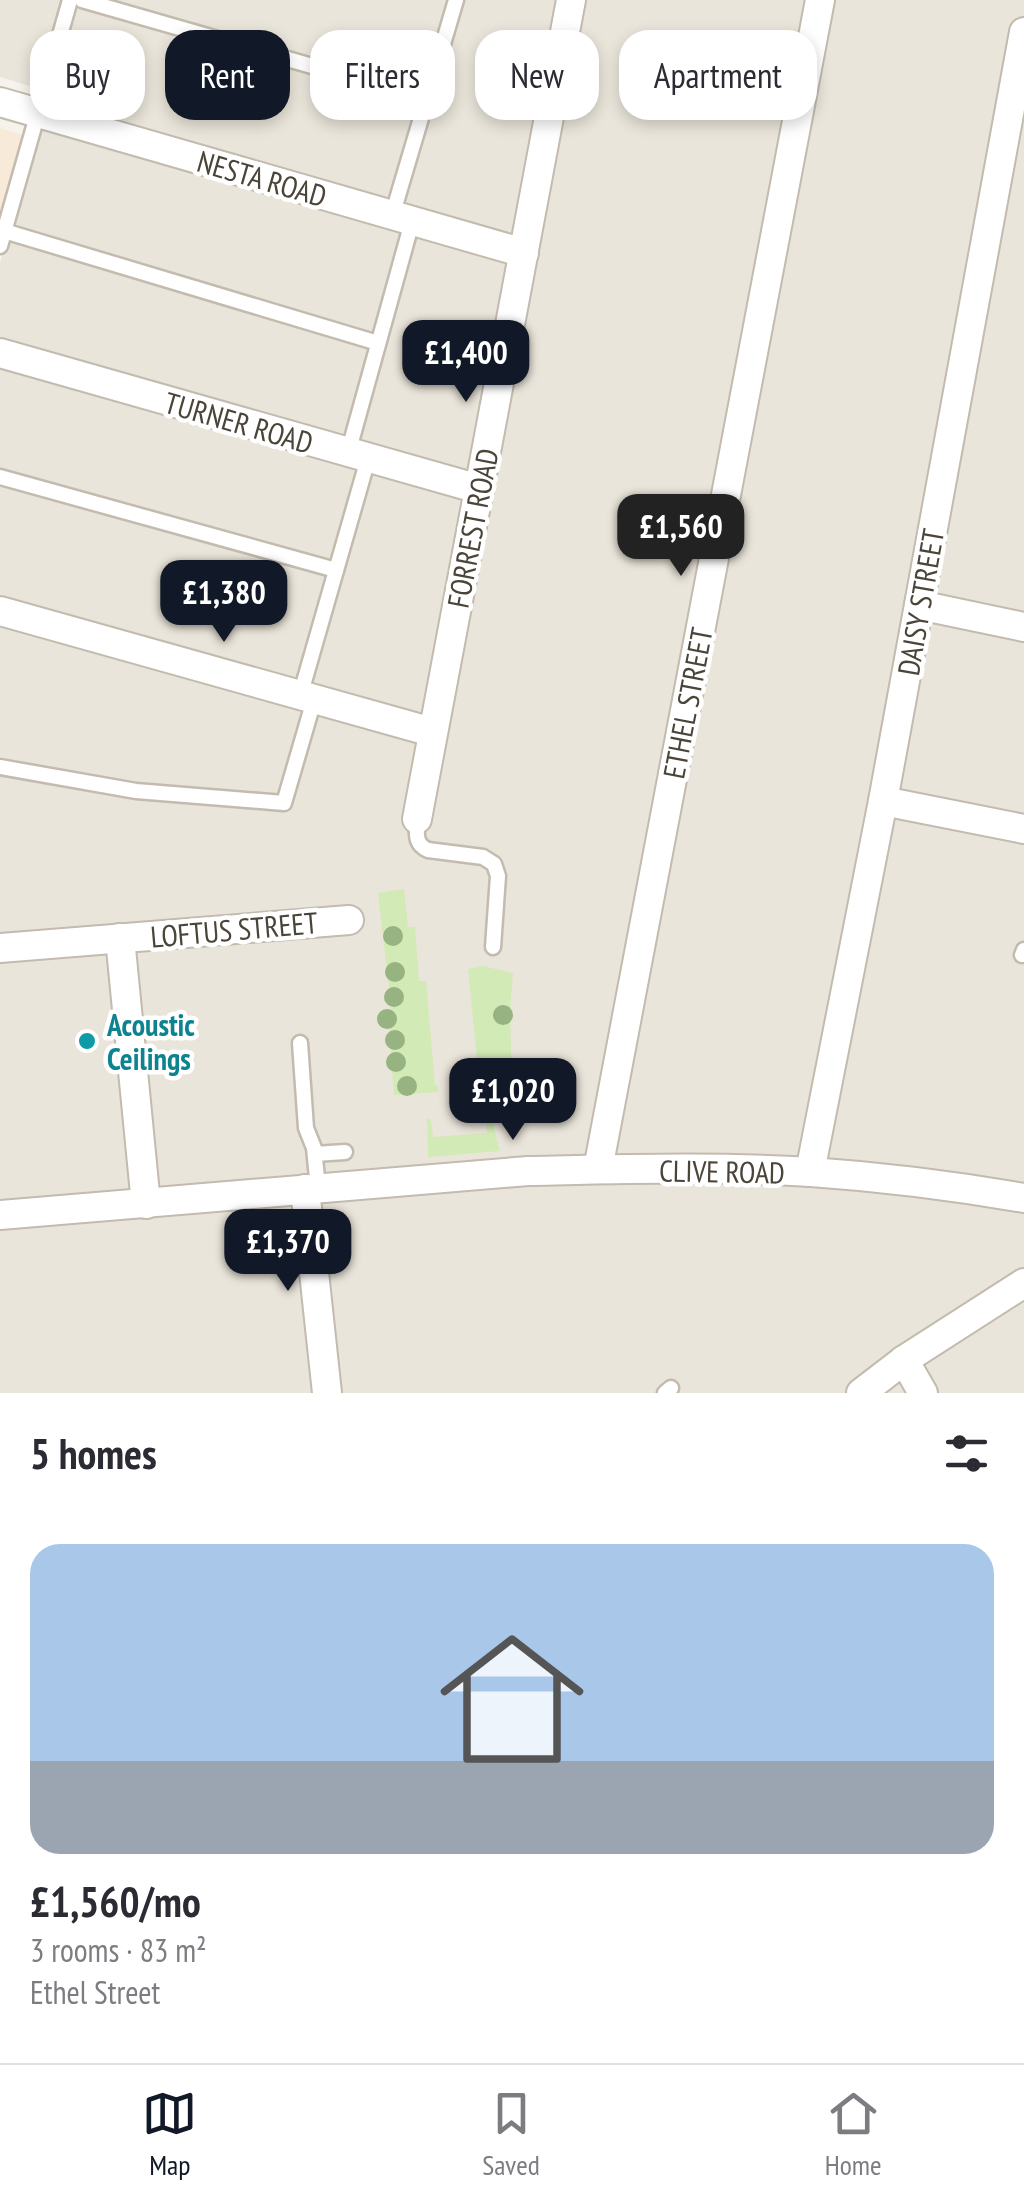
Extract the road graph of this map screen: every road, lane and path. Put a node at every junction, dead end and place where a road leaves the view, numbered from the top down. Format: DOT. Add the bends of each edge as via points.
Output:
graph roads {
  1 [pos="70,0"];
  2 [pos="82,0"];
  3 [pos="456,0"];
  4 [pos="571,0"];
  5 [pos="820,0"];
  6 [pos="61,30"];
  7 [pos="447,30"];
  8 [pos="1024,32"];
  9 [pos="310,65"];
  10 [pos="0,102"];
  11 [pos="30,111"];
  12 [pos="35,120"];
  13 [pos="61,120"];
  14 [pos="423,120"];
  15 [pos="402,219"];
  16 [pos="4,230"];
  17 [pos="0,246"];
  18 [pos="524,253"];
  19 [pos="378,342"];
  20 [pos="0,353"];
  21 [pos="358,456"];
  22 [pos="0,477"];
  23 [pos="479,489"];
  24 [pos="336,570"];
  25 [pos="919,605"];
  26 [pos="0,610"];
  27 [pos="1024,626"];
  28 [pos="307,698"];
  29 [pos="432,732"];
  30 [pos="0,768"];
  31 [pos="883,802"];
  32 [pos="417,819"];
  33 [pos="1024,829"];
  34 [pos="349,920"];
  35 [pos="120,938"];
  36 [pos="493,947"];
  37 [pos="0,948"];
  38 [pos="300,1043"];
  39 [pos="345,1152"];
  40 [pos="315,1154"];
  41 [pos="598,1170"];
  42 [pos="810,1172"];
  43 [pos="311,1188"];
  44 [pos="1024,1198"];
  45 [pos="146,1204"];
  46 [pos="0,1215"];
  47 [pos="1024,1283"];
  48 [pos="904,1360"];
  49 [pos="327,1393"];
  50 [pos="861,1393"];
  51 [pos="924,1393"];
  1 -- 6 [label="lane"];
  2 -- 9 [label="lane"];
  3 -- 7 [label="lane"];
  4 -- 18 [label="street, FORREST ROAD"];
  5 -- 41 [label="street, ETHEL STREET"];
  8 -- 25 [label="street, DAISY STREET"];
  10 -- 11 [label="street, NESTA ROAD"];
  12 -- 16 [label="lane"];
  13 -- 15 [label="street, NESTA ROAD"];
  14 -- 15 [label="lane"];
  15 -- 18 [label="street, NESTA ROAD"];
  15 -- 19 [label="lane"];
  16 -- 17 [label="lane"];
  16 -- 19 [label="lane"];
  18 -- 23 [label="street, FORREST ROAD"];
  19 -- 21 [label="lane"];
  20 -- 21 [label="street, TURNER ROAD"];
  21 -- 23 [label="street, TURNER ROAD"];
  21 -- 24 [label="lane"];
  22 -- 24 [label="lane"];
  23 -- 29 [label="street, FORREST ROAD"];
  24 -- 28 [label="lane"];
  25 -- 27 [label="street"];
  25 -- 31 [label="street, DAISY STREET"];
  26 -- 28 [label="street"];
  28 -- 29 [label="street"];
  28 -- 30 [label="lane" via="284,803 136,790"];
  29 -- 32 [label="street, FORREST ROAD"];
  31 -- 33 [label="street"];
  31 -- 42 [label="street, DAISY STREET"];
  32 -- 36 [label="lane" via="421,847 494,864"];
  34 -- 35 [label="street, LOFTUS STREET"];
  35 -- 37 [label="street, LOFTUS STREET"];
  35 -- 45 [label="street, LOFTUS STREET"];
  38 -- 40 [label="lane" via="306,1128"];
  39 -- 40 [label="lane"];
  40 -- 43 [label="lane"];
  41 -- 42 [label="street, CLIVE ROAD"];
  41 -- 43 [label="street, CLIVE ROAD"];
  42 -- 44 [label="street, CLIVE ROAD"];
  43 -- 45 [label="street, CLIVE ROAD"];
  43 -- 49 [label="street"];
  45 -- 46 [label="street, CLIVE ROAD"];
  47 -- 48 [label="street"];
  48 -- 50 [label="street"];
  48 -- 51 [label="street"];
}
